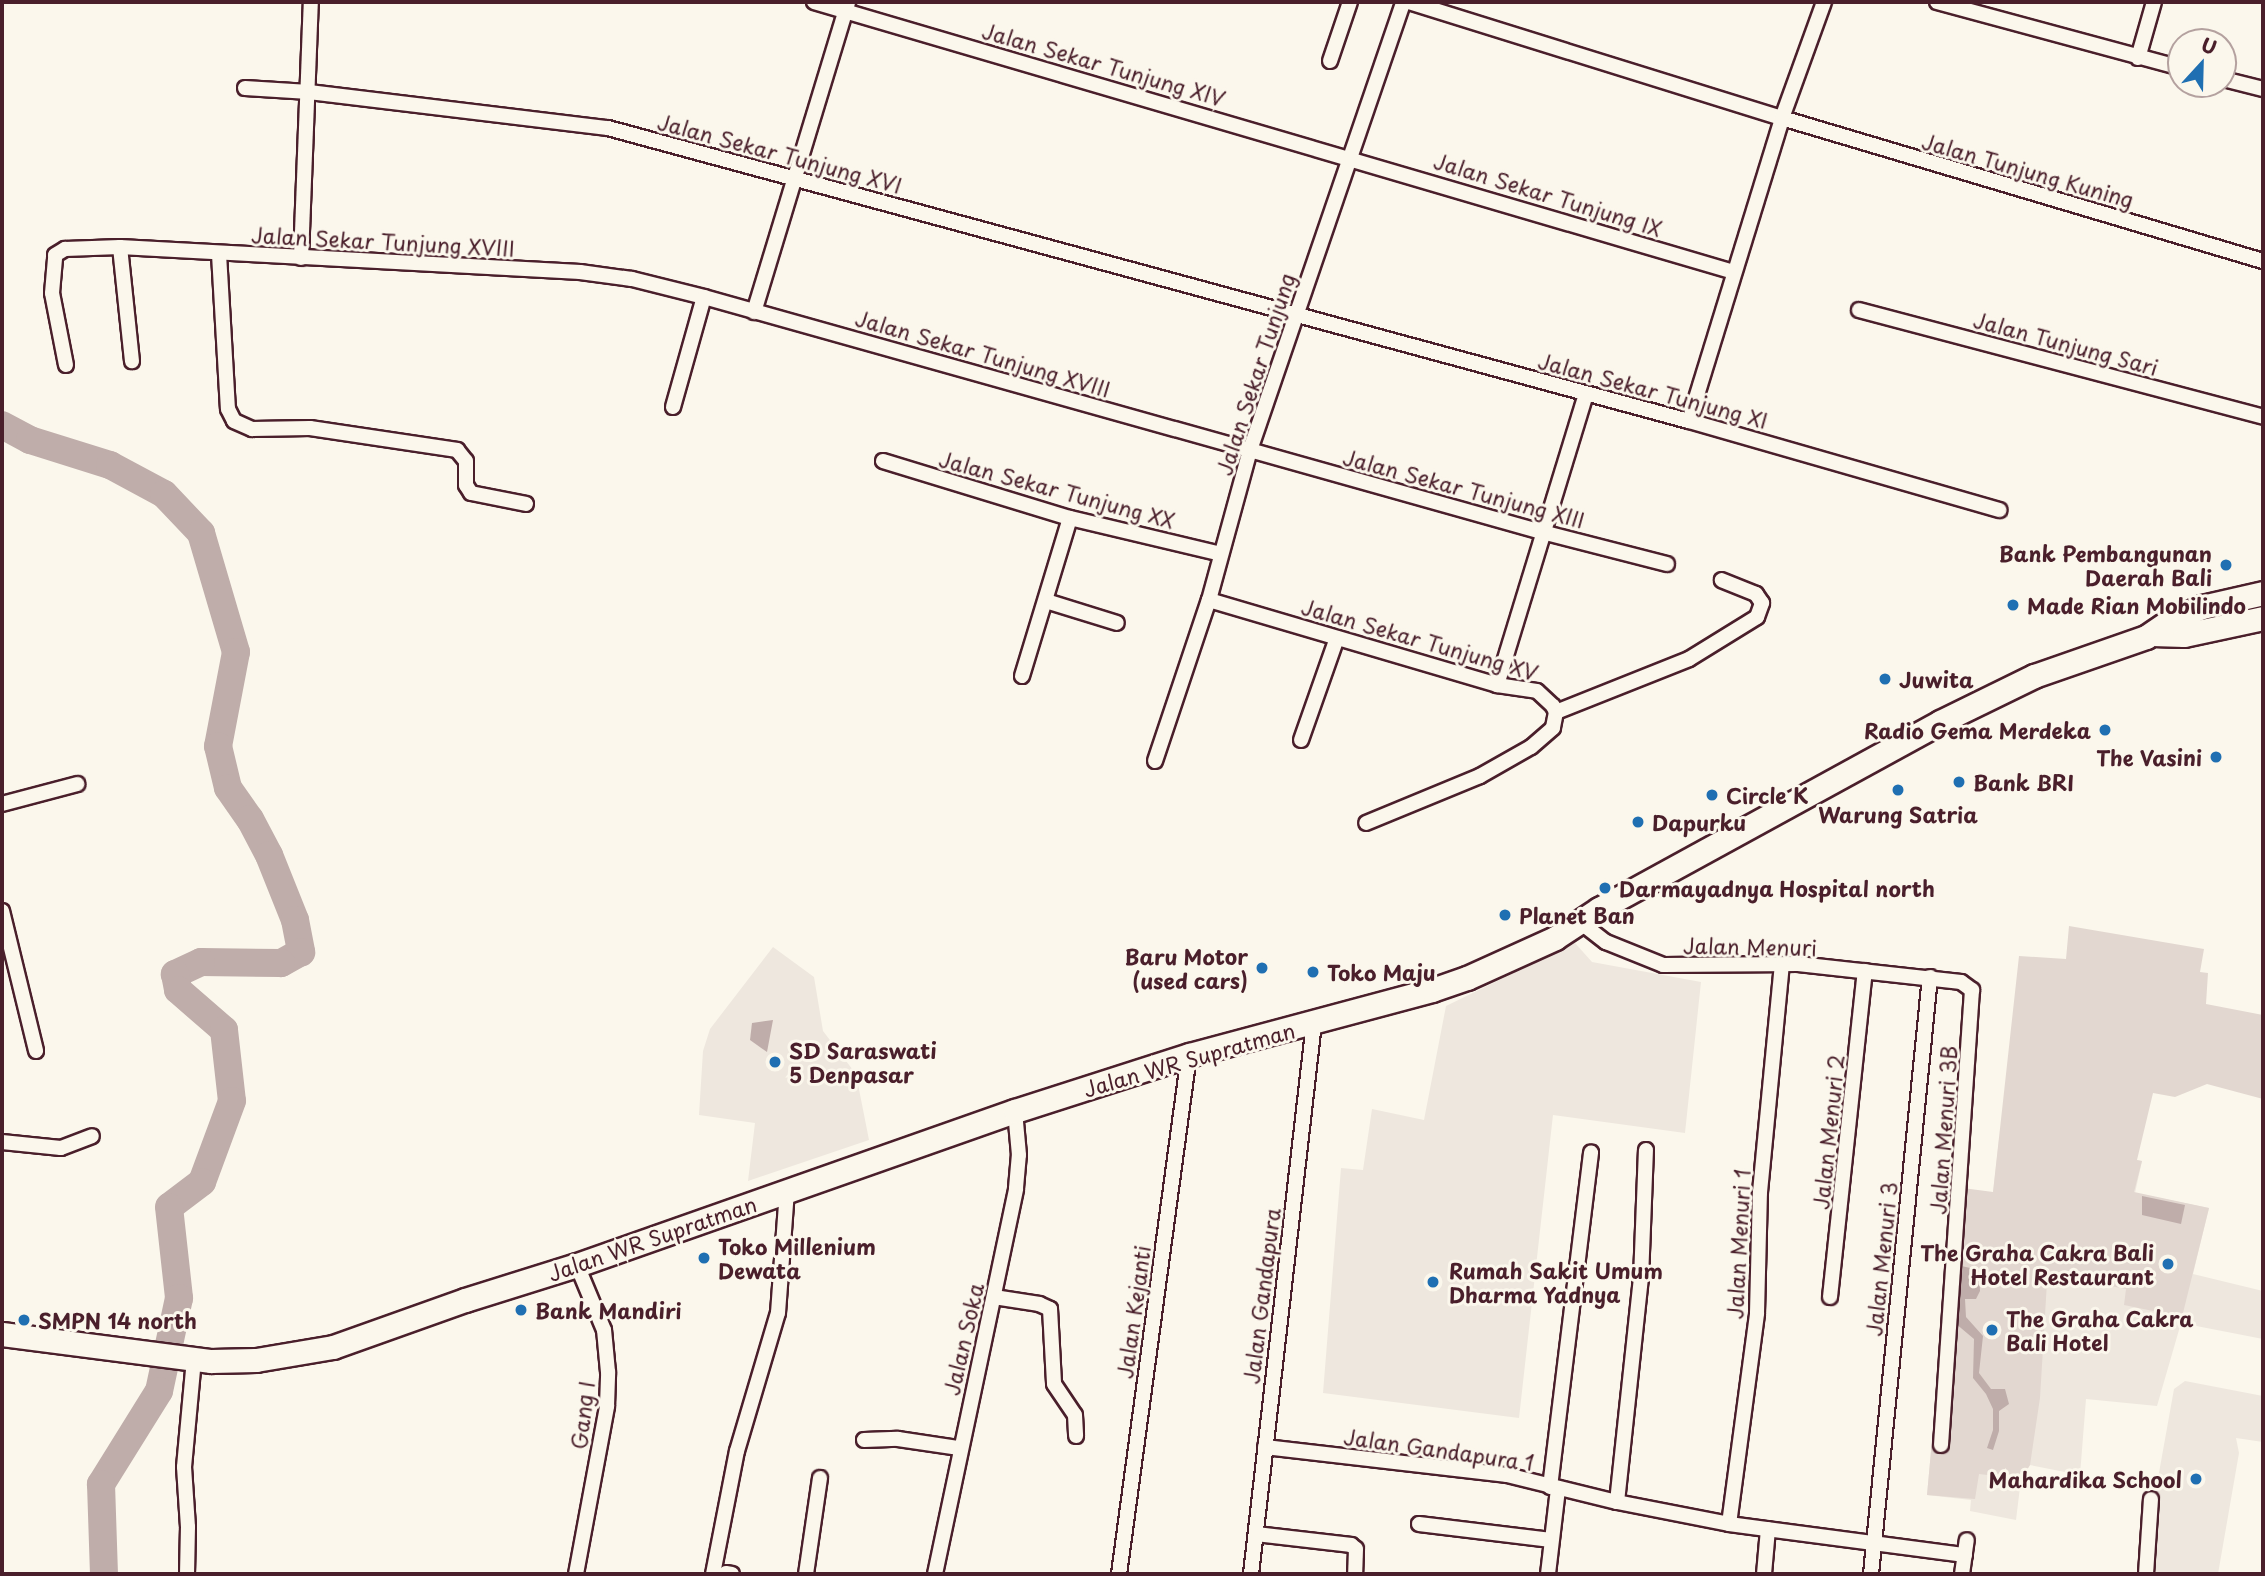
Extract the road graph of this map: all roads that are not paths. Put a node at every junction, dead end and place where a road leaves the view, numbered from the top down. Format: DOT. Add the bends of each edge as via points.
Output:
graph roads {
  1 [pos="311,2"];
  2 [pos="814,2"];
  3 [pos="1350,2"];
  4 [pos="1403,2"];
  5 [pos="1409,2"];
  6 [pos="1824,2"];
  7 [pos="1937,2"];
  8 [pos="2154,2"];
  9 [pos="847,6"];
  10 [pos="2138,58"];
  11 [pos="1330,61"];
  12 [pos="2167,65"];
  13 [pos="2237,82"];
  14 [pos="244,88"];
  15 [pos="2263,89"];
  16 [pos="309,92"];
  17 [pos="1782,118"];
  18 [pos="1351,157"];
  19 [pos="794,178"];
  20 [pos="120,247"];
  21 [pos="219,254"];
  22 [pos="301,258"];
  23 [pos="2263,261"];
  24 [pos="1734,272"];
  25 [pos="704,297"];
  26 [pos="1858,310"];
  27 [pos="754,312"];
  28 [pos="1295,314"];
  29 [pos="132,361"];
  30 [pos="66,365"];
  31 [pos="1586,394"];
  32 [pos="673,407"];
  33 [pos="2263,417"];
  34 [pos="1689,421"];
  35 [pos="1250,450"];
  36 [pos="883,461"];
  37 [pos="526,504"];
  38 [pos="1999,510"];
  39 [pos="1070,518"];
  40 [pos="1542,533"];
  41 [pos="1221,554"];
  42 [pos="1667,564"];
  43 [pos="1722,580"];
  44 [pos="2263,593"];
  45 [pos="1209,600"];
  46 [pos="1045,601"];
  47 [pos="2263,618"];
  48 [pos="1117,623"];
  49 [pos="2152,634"];
  50 [pos="1338,638"];
  51 [pos="1022,676"];
  52 [pos="1497,685"];
  53 [pos="1556,712"];
  54 [pos="1301,740"];
  55 [pos="1155,761"];
  56 [pos="78,784"];
  57 [pos="2,804"];
  58 [pos="1366,823"];
  59 [pos="2,911"];
  60 [pos="1580,922"];
  61 [pos="6,942"];
  62 [pos="1782,965"];
  63 [pos="1865,971"];
  64 [pos="1930,977"];
  65 [pos="1314,1023"];
  66 [pos="36,1051"];
  67 [pos="1189,1055"];
  68 [pos="1015,1111"];
  69 [pos="92,1136"];
  70 [pos="2,1142"];
  71 [pos="1646,1150"];
  72 [pos="1591,1152"];
  73 [pos="787,1189"];
  74 [pos="577,1265"];
  75 [pos="994,1297"];
  76 [pos="1830,1297"];
  77 [pos="2,1334"];
  78 [pos="187,1359"];
  79 [pos="1076,1436"];
  80 [pos="864,1440"];
  81 [pos="1941,1445"];
  82 [pos="1265,1447"];
  83 [pos="959,1448"];
  84 [pos="820,1478"];
  85 [pos="1554,1488"];
  86 [pos="2151,1499"];
  87 [pos="1617,1502"];
  88 [pos="1419,1524"];
  89 [pos="1729,1524"];
  90 [pos="1768,1529"];
  91 [pos="1256,1534"];
  92 [pos="1551,1540"];
  93 [pos="1967,1540"];
  94 [pos="1874,1544"];
  95 [pos="1965,1555"];
  96 [pos="187,1574"];
  97 [pos="576,1574"];
  98 [pos="724,1574"];
  99 [pos="806,1574"];
  100 [pos="935,1574"];
  101 [pos="1119,1574"];
  102 [pos="1251,1574"];
  103 [pos="1355,1574"];
  104 [pos="1548,1574"];
  105 [pos="1764,1574"];
  106 [pos="1871,1574"];
  107 [pos="1962,1574"];
  108 [pos="2146,1574"];
  1 -- 16 [label="street"];
  2 -- 9 [label="street, Jalan Sekar Tunjung XIV"];
  3 -- 11 [label="street"];
  4 -- 18 [label="street, Jalan Sekar Tunjung"];
  5 -- 17 [label="street, Jalan Tunjung Kuning"];
  6 -- 17 [label="street"];
  7 -- 10 [label="street"];
  8 -- 10 [label="street"];
  9 -- 18 [label="street, Jalan Sekar Tunjung XIV"];
  9 -- 19 [label="street"];
  10 -- 12 [label="street"];
  13 -- 15 [label="street"];
  14 -- 16 [label="street, Jalan Sekar Tunjung XVI"];
  16 -- 19 [label="street, Jalan Sekar Tunjung XVI" via="597,126"];
  16 -- 22 [label="street"];
  17 -- 23 [label="street, Jalan Tunjung Kuning"];
  17 -- 24 [label="street"];
  18 -- 24 [label="street, Jalan Sekar Tunjung IX"];
  18 -- 28 [label="street, Jalan Sekar Tunjung"];
  19 -- 27 [label="street"];
  19 -- 28 [label="street, Jalan Sekar Tunjung XVI"];
  20 -- 21 [label="street, Jalan Sekar Tunjung XVIII"];
  20 -- 29 [label="street"];
  20 -- 30 [label="street, Jalan Sekar Tunjung XVIII" via="58,251 52,293"];
  21 -- 22 [label="street, Jalan Sekar Tunjung XVIII"];
  21 -- 37 [label="street" via="228,409 234,421 253,429 310,428 457,450 466,461 466,485 471,493"];
  22 -- 25 [label="street, Jalan Sekar Tunjung XVIII" via="580,272"];
  24 -- 34 [label="street"];
  25 -- 27 [label="street, Jalan Sekar Tunjung XVIII"];
  25 -- 32 [label="street"];
  26 -- 33 [label="street, Jalan Tunjung Sari"];
  27 -- 35 [label="street, Jalan Sekar Tunjung XVIII"];
  28 -- 31 [label="street, Jalan Sekar Tunjung XI"];
  28 -- 35 [label="street, Jalan Sekar Tunjung"];
  31 -- 34 [label="street, Jalan Sekar Tunjung XI"];
  31 -- 40 [label="street"];
  34 -- 38 [label="street, Jalan Sekar Tunjung XI"];
  35 -- 40 [label="street, Jalan Sekar Tunjung XIII"];
  35 -- 41 [label="street, Jalan Sekar Tunjung"];
  36 -- 39 [label="street, Jalan Sekar Tunjung XX"];
  39 -- 41 [label="street, Jalan Sekar Tunjung XX"];
  39 -- 46 [label="street"];
  40 -- 42 [label="street, Jalan Sekar Tunjung XIII"];
  40 -- 52 [label="street"];
  41 -- 45 [label="street, Jalan Sekar Tunjung"];
  43 -- 53 [label="street" via="1756,594 1762,603 1757,617 1689,659"];
  44 -- 49 [label="main road, Jalan WR Supratman" via="2202,607"];
  45 -- 50 [label="street, Jalan Sekar Tunjung XV"];
  45 -- 55 [label="street, Jalan Sekar Tunjung"];
  46 -- 48 [label="street"];
  46 -- 51 [label="street"];
  47 -- 49 [label="main road, Jalan WR Supratman" via="2184,635"];
  49 -- 60 [label="main road, Jalan WR Supratman" via="2045,671 1940,722"];
  50 -- 52 [label="street, Jalan Sekar Tunjung XV"];
  50 -- 54 [label="street"];
  52 -- 53 [label="street, Jalan Sekar Tunjung XV" via="1537,691"];
  53 -- 58 [label="street" via="1553,728 1531,747 1480,776"];
  56 -- 57 [label="street"];
  59 -- 61 [label="street"];
  60 -- 62 [label="street, Jalan Menuri" via="1606,943 1663,965"];
  60 -- 65 [label="main road, Jalan WR Supratman" via="1467,978"];
  61 -- 66 [label="street"];
  62 -- 63 [label="street, Jalan Menuri"];
  62 -- 89 [label="street, Jalan Menuri 1" via="1760,1192 1757,1313"];
  63 -- 64 [label="street, Jalan Menuri"];
  63 -- 76 [label="street, Jalan Menuri 2"];
  64 -- 81 [label="street, Jalan Menuri 3B" via="1967,984 1974,997"];
  64 -- 94 [label="street, Jalan Menuri 3"];
  65 -- 67 [label="main road, Jalan WR Supratman"];
  65 -- 82 [label="street, Jalan Gandapura"];
  67 -- 68 [label="main road, Jalan WR Supratman"];
  67 -- 101 [label="street, Jalan Kejanti"];
  68 -- 73 [label="main road, Jalan WR Supratman"];
  68 -- 75 [label="street, Jalan Soka" via="1019,1171"];
  69 -- 70 [label="street" via="61,1148"];
  71 -- 87 [label="street" via="1641,1279"];
  72 -- 85 [label="street"];
  73 -- 74 [label="main road, Jalan WR Supratman"];
  73 -- 98 [label="street" via="778,1313 737,1451"];
  74 -- 78 [label="main road, Jalan WR Supratman" via="333,1347 256,1360"];
  74 -- 97 [label="street, Gang I" via="604,1330 608,1372 607,1406"];
  75 -- 79 [label="street" via="1050,1309 1054,1384 1075,1415"];
  75 -- 83 [label="street, Jalan Soka"];
  77 -- 78 [label="main road, Jalan WR Supratman"];
  78 -- 96 [label="street"];
  80 -- 83 [label="street" via="898,1439"];
  82 -- 85 [label="street, Jalan Gandapura 1" via="1507,1475"];
  82 -- 91 [label="street, Jalan Gandapura"];
  83 -- 100 [label="street, Jalan Soka"];
  84 -- 99 [label="street"];
  85 -- 87 [label="street, Jalan Gandapura 1"];
  85 -- 92 [label="street"];
  86 -- 108 [label="street"];
  87 -- 89 [label="street, Jalan Gandapura 1"];
  88 -- 92 [label="street"];
  89 -- 90 [label="street"];
  90 -- 94 [label="street"];
  90 -- 105 [label="street"];
  91 -- 102 [label="street, Jalan Gandapura"];
  91 -- 103 [label="street" via="1351,1545 1356,1549"];
  92 -- 104 [label="street"];
  93 -- 95 [label="street"];
  94 -- 95 [label="street"];
  94 -- 106 [label="street, Jalan Menuri 3"];
  95 -- 107 [label="street"];
}
